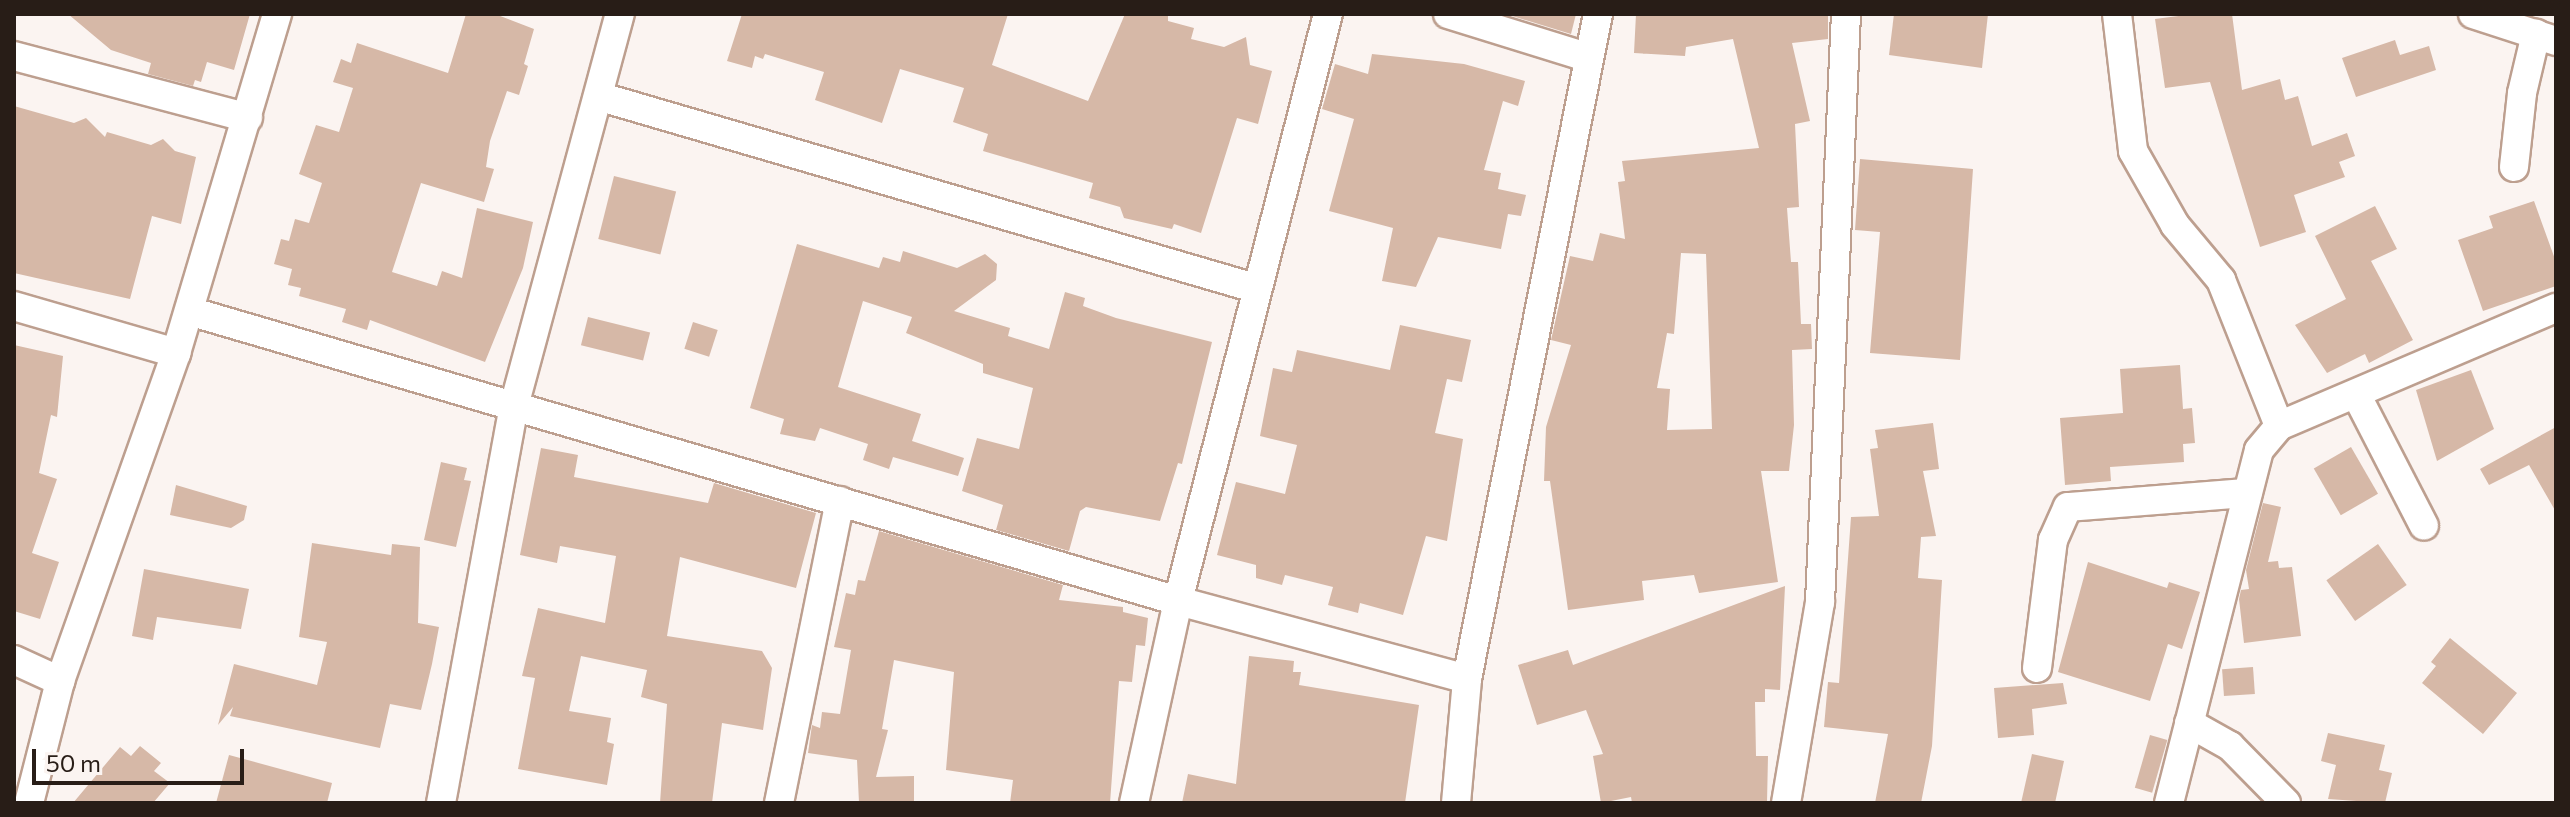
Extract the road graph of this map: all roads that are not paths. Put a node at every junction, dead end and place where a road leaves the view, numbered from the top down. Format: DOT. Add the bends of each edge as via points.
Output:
graph roads {
  1 [pos="277,14"];
  2 [pos="620,14"];
  3 [pos="1328,14"];
  4 [pos="1448,14"];
  5 [pos="1598,14"];
  6 [pos="1846,14"];
  7 [pos="2117,14"];
  8 [pos="2473,14"];
  9 [pos="2546,37"];
  10 [pos="14,56"];
  11 [pos="1587,57"];
  12 [pos="601,97"];
  13 [pos="248,118"];
  14 [pos="2514,167"];
  15 [pos="1258,289"];
  16 [pos="14,306"];
  17 [pos="2556,308"];
  18 [pos="189,311"];
  19 [pos="176,353"];
  20 [pos="2356,394"];
  21 [pos="514,406"];
  22 [pos="2279,426"];
  23 [pos="2247,493"];
  24 [pos="840,501"];
  25 [pos="2424,526"];
  26 [pos="1178,601"];
  27 [pos="14,660"];
  28 [pos="2037,668"];
  29 [pos="1467,679"];
  30 [pos="60,681"];
  31 [pos="2189,723"];
  32 [pos="29,803"];
  33 [pos="441,803"];
  34 [pos="779,803"];
  35 [pos="1134,803"];
  36 [pos="1456,803"];
  37 [pos="1786,803"];
  38 [pos="2169,803"];
  39 [pos="2286,803"];
  1 -- 13 [label="street"];
  2 -- 12 [label="street"];
  3 -- 15 [label="street"];
  4 -- 11 [label="street"];
  5 -- 11 [label="street"];
  6 -- 37 [label="street" via="1820,602"];
  7 -- 22 [label="street" via="2133,151 2175,225 2221,280"];
  8 -- 9 [label="street"];
  9 -- 14 [label="street" via="2522,93"];
  10 -- 13 [label="street"];
  11 -- 29 [label="street"];
  12 -- 15 [label="street"];
  12 -- 21 [label="street"];
  13 -- 18 [label="street"];
  15 -- 26 [label="street"];
  16 -- 19 [label="street"];
  17 -- 20 [label="street"];
  18 -- 19 [label="street"];
  18 -- 21 [label="street"];
  19 -- 30 [label="street"];
  20 -- 22 [label="street"];
  20 -- 25 [label="street"];
  21 -- 24 [label="street"];
  21 -- 33 [label="street"];
  22 -- 23 [label="street" via="2259,450"];
  23 -- 28 [label="street" via="2068,507 2053,540"];
  23 -- 31 [label="street"];
  24 -- 26 [label="street"];
  24 -- 34 [label="street"];
  26 -- 29 [label="street"];
  26 -- 35 [label="street"];
  27 -- 30 [label="street"];
  29 -- 36 [label="street"];
  30 -- 32 [label="street"];
  31 -- 38 [label="street"];
  31 -- 39 [label="street" via="2230,746"];
}
